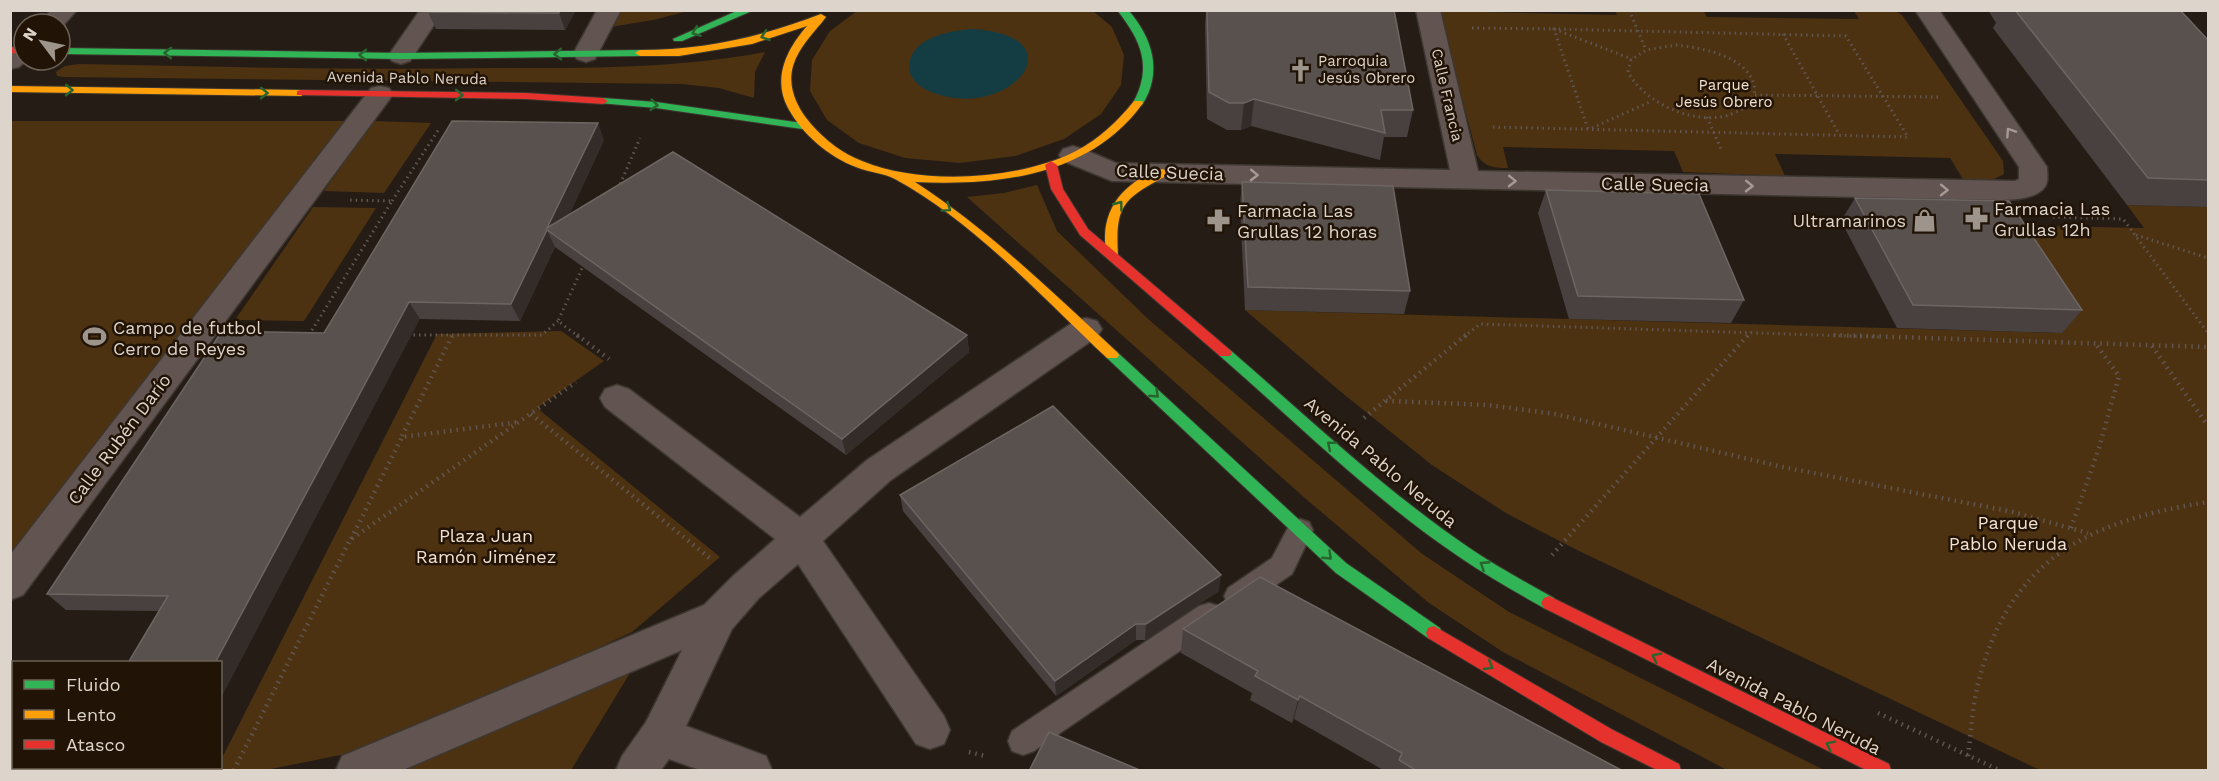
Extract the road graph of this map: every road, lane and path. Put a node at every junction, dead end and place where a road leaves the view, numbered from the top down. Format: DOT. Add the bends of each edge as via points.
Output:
graph roads {
  1 [pos="432,10"];
  2 [pos="609,10"];
  3 [pos="749,10"];
  4 [pos="1122,10"];
  5 [pos="1428,10"];
  6 [pos="1629,10"];
  7 [pos="1927,10"];
  8 [pos="825,14"];
  9 [pos="1467,28"];
  10 [pos="1554,29"];
  11 [pos="1638,31"];
  12 [pos="1783,34"];
  13 [pos="1647,50"];
  14 [pos="72,51"];
  15 [pos="642,53"];
  16 [pos="586,54"];
  17 [pos="401,56"];
  18 [pos="1632,59"];
  19 [pos="10,89"];
  20 [pos="380,94"];
  21 [pos="1755,94"];
  22 [pos="1817,95"];
  23 [pos="1884,96"];
  24 [pos="1986,97"];
  25 [pos="1652,101"];
  26 [pos="656,105"];
  27 [pos="802,126"];
  28 [pos="440,127"];
  29 [pos="1492,127"];
  30 [pos="1588,129"];
  31 [pos="1839,135"];
  32 [pos="1062,160"];
  33 [pos="1162,173"];
  34 [pos="898,176"];
  35 [pos="1467,180"];
  36 [pos="615,195"];
  37 [pos="300,198"];
  38 [pos="392,201"];
  39 [pos="2044,216"];
  40 [pos="2135,234"];
  41 [pos="1112,256"];
  42 [pos="586,258"];
  43 [pos="2208,258"];
  44 [pos="558,321"];
  45 [pos="1086,329"];
  46 [pos="1751,332"];
  47 [pos="2208,333"];
  48 [pos="298,335"];
  49 [pos="309,335"];
  50 [pos="321,335"];
  51 [pos="404,335"];
  52 [pos="452,336"];
  53 [pos="2096,343"];
  54 [pos="2152,345"];
  55 [pos="2208,347"];
  56 [pos="601,365"];
  57 [pos="583,377"];
  58 [pos="617,398"];
  59 [pos="1385,401"];
  60 [pos="531,414"];
  61 [pos="520,422"];
  62 [pos="1359,423"];
  63 [pos="2208,426"];
  64 [pos="1659,436"];
  65 [pos="402,437"];
  66 [pos="2208,502"];
  67 [pos="2071,528"];
  68 [pos="1300,530"];
  69 [pos="2088,533"];
  70 [pos="802,539"];
  71 [pos="350,540"];
  72 [pos="1552,555"];
  73 [pos="10,584"];
  74 [pos="746,587"];
  75 [pos="718,617"];
  76 [pos="930,730"];
  77 [pos="660,736"];
  78 [pos="1023,741"];
  79 [pos="1968,756"];
  80 [pos="234,771"];
  81 [pos="357,771"];
  82 [pos="637,771"];
  83 [pos="751,771"];
  84 [pos="1673,771"];
  85 [pos="1883,771"];
  1 -- 17 [label="street"];
  2 -- 16 [label="street"];
  3 -- 15 [label="main road, one-way"];
  4 -- 32 [label="main road" via="1133,20 1150,53 1147,90 1123,123 1094,146"];
  5 -- 35 [label="street, Calle Francia"];
  6 -- 11 [label="path"];
  7 -- 24 [label="street, Calle Suecia"];
  8 -- 15 [label="main road, Avenida Pablo Neruda, one-way" via="752,41 679,53"];
  8 -- 27 [label="main road" via="804,33 791,54 784,78 787,96"];
  9 -- 10 [label="path"];
  10 -- 11 [label="path"];
  10 -- 18 [label="path"];
  10 -- 30 [label="path"];
  11 -- 12 [label="path"];
  11 -- 13 [label="path"];
  12 -- 22 [label="path"];
  12 -- 23 [label="path" via="1846,36"];
  13 -- 18 [label="path"];
  13 -- 21 [label="path" via="1676,45 1718,53 1748,74"];
  17 -- 14 [label="main road, Avenida Pablo Neruda, one-way"];
  15 -- 16 [label="main road, Avenida Pablo Neruda"];
  16 -- 17 [label="main road, Avenida Pablo Neruda, one-way"];
  18 -- 25 [label="path" via="1628,69 1630,80"];
  19 -- 20 [label="main road, Avenida Pablo Neruda, one-way"];
  20 -- 26 [label="main road, Avenida Pablo Neruda, one-way" via="526,96"];
  20 -- 37 [label="street, Calle Rubén Darío"];
  21 -- 22 [label="path"];
  21 -- 25 [label="path" via="1747,108 1713,117 1691,116"];
  22 -- 23 [label="path"];
  22 -- 31 [label="path"];
  23 -- 24 [label="path"];
  23 -- 31 [label="path" via="1908,137"];
  35 -- 24 [label="street, Calle Suecia, one-way" via="1983,191 2026,188 2033,183 2033,167"];
  25 -- 30 [label="path"];
  26 -- 27 [label="main road, Avenida Pablo Neruda"];
  26 -- 36 [label="path"];
  27 -- 34 [label="main road" via="833,152"];
  28 -- 38 [label="path"];
  29 -- 30 [label="path"];
  30 -- 31 [label="path"];
  32 -- 33 [label="street, Calle Suecia" via="1112,172"];
  32 -- 34 [label="main road" via="1016,175 950,181"];
  32 -- 41 [label="main road, Avenida Pablo Neruda" via="1057,189 1084,232"];
  33 -- 35 [label="street, Calle Suecia, one-way"];
  41 -- 33 [label="main road, one-way" via="1111,217 1118,203"];
  34 -- 45 [label="main road, one-way" via="952,211"];
  37 -- 38 [label="path"];
  37 -- 73 [label="street, Calle Rubén Darío"];
  38 -- 49 [label="path"];
  39 -- 40 [label="path" via="2123,219"];
  40 -- 43 [label="path"];
  40 -- 47 [label="path"];
  85 -- 41 [label="main road, Avenida Pablo Neruda, one-way" via="1516,586 1430,529"];
  42 -- 44 [label="path"];
  44 -- 52 [label="path" via="542,336"];
  44 -- 56 [label="path" via="610,359"];
  45 -- 68 [label="main road, one-way"];
  45 -- 70 [label="street" via="879,470"];
  46 -- 53 [label="path"];
  46 -- 59 [label="path" via="1480,324"];
  46 -- 64 [label="path"];
  48 -- 49 [label="path"];
  49 -- 50 [label="path"];
  51 -- 52 [label="path"];
  52 -- 65 [label="path"];
  53 -- 54 [label="path"];
  53 -- 67 [label="path" via="2119,376"];
  54 -- 55 [label="path"];
  54 -- 63 [label="path"];
  57 -- 60 [label="path"];
  58 -- 70 [label="street"];
  59 -- 62 [label="path"];
  59 -- 64 [label="path" via="1522,409"];
  60 -- 61 [label="path"];
  60 -- 74 [label="path"];
  61 -- 65 [label="path"];
  61 -- 71 [label="path"];
  64 -- 67 [label="path" via="1784,467 1934,494"];
  64 -- 72 [label="path"];
  65 -- 71 [label="path"];
  66 -- 69 [label="path" via="2167,507"];
  67 -- 69 [label="path"];
  68 -- 78 [label="lane" via="1282,566"];
  68 -- 84 [label="main road, one-way" via="1341,568 1428,630"];
  69 -- 79 [label="path" via="2044,562 2014,597 1992,640 1977,687"];
  70 -- 74 [label="street"];
  70 -- 76 [label="street"];
  71 -- 80 [label="path"];
  74 -- 75 [label="street"];
  75 -- 77 [label="street"];
  75 -- 81 [label="street"];
  76 -- 78 [label="path" via="956,750 989,757"];
  77 -- 82 [label="street"];
  77 -- 83 [label="street"];
}
